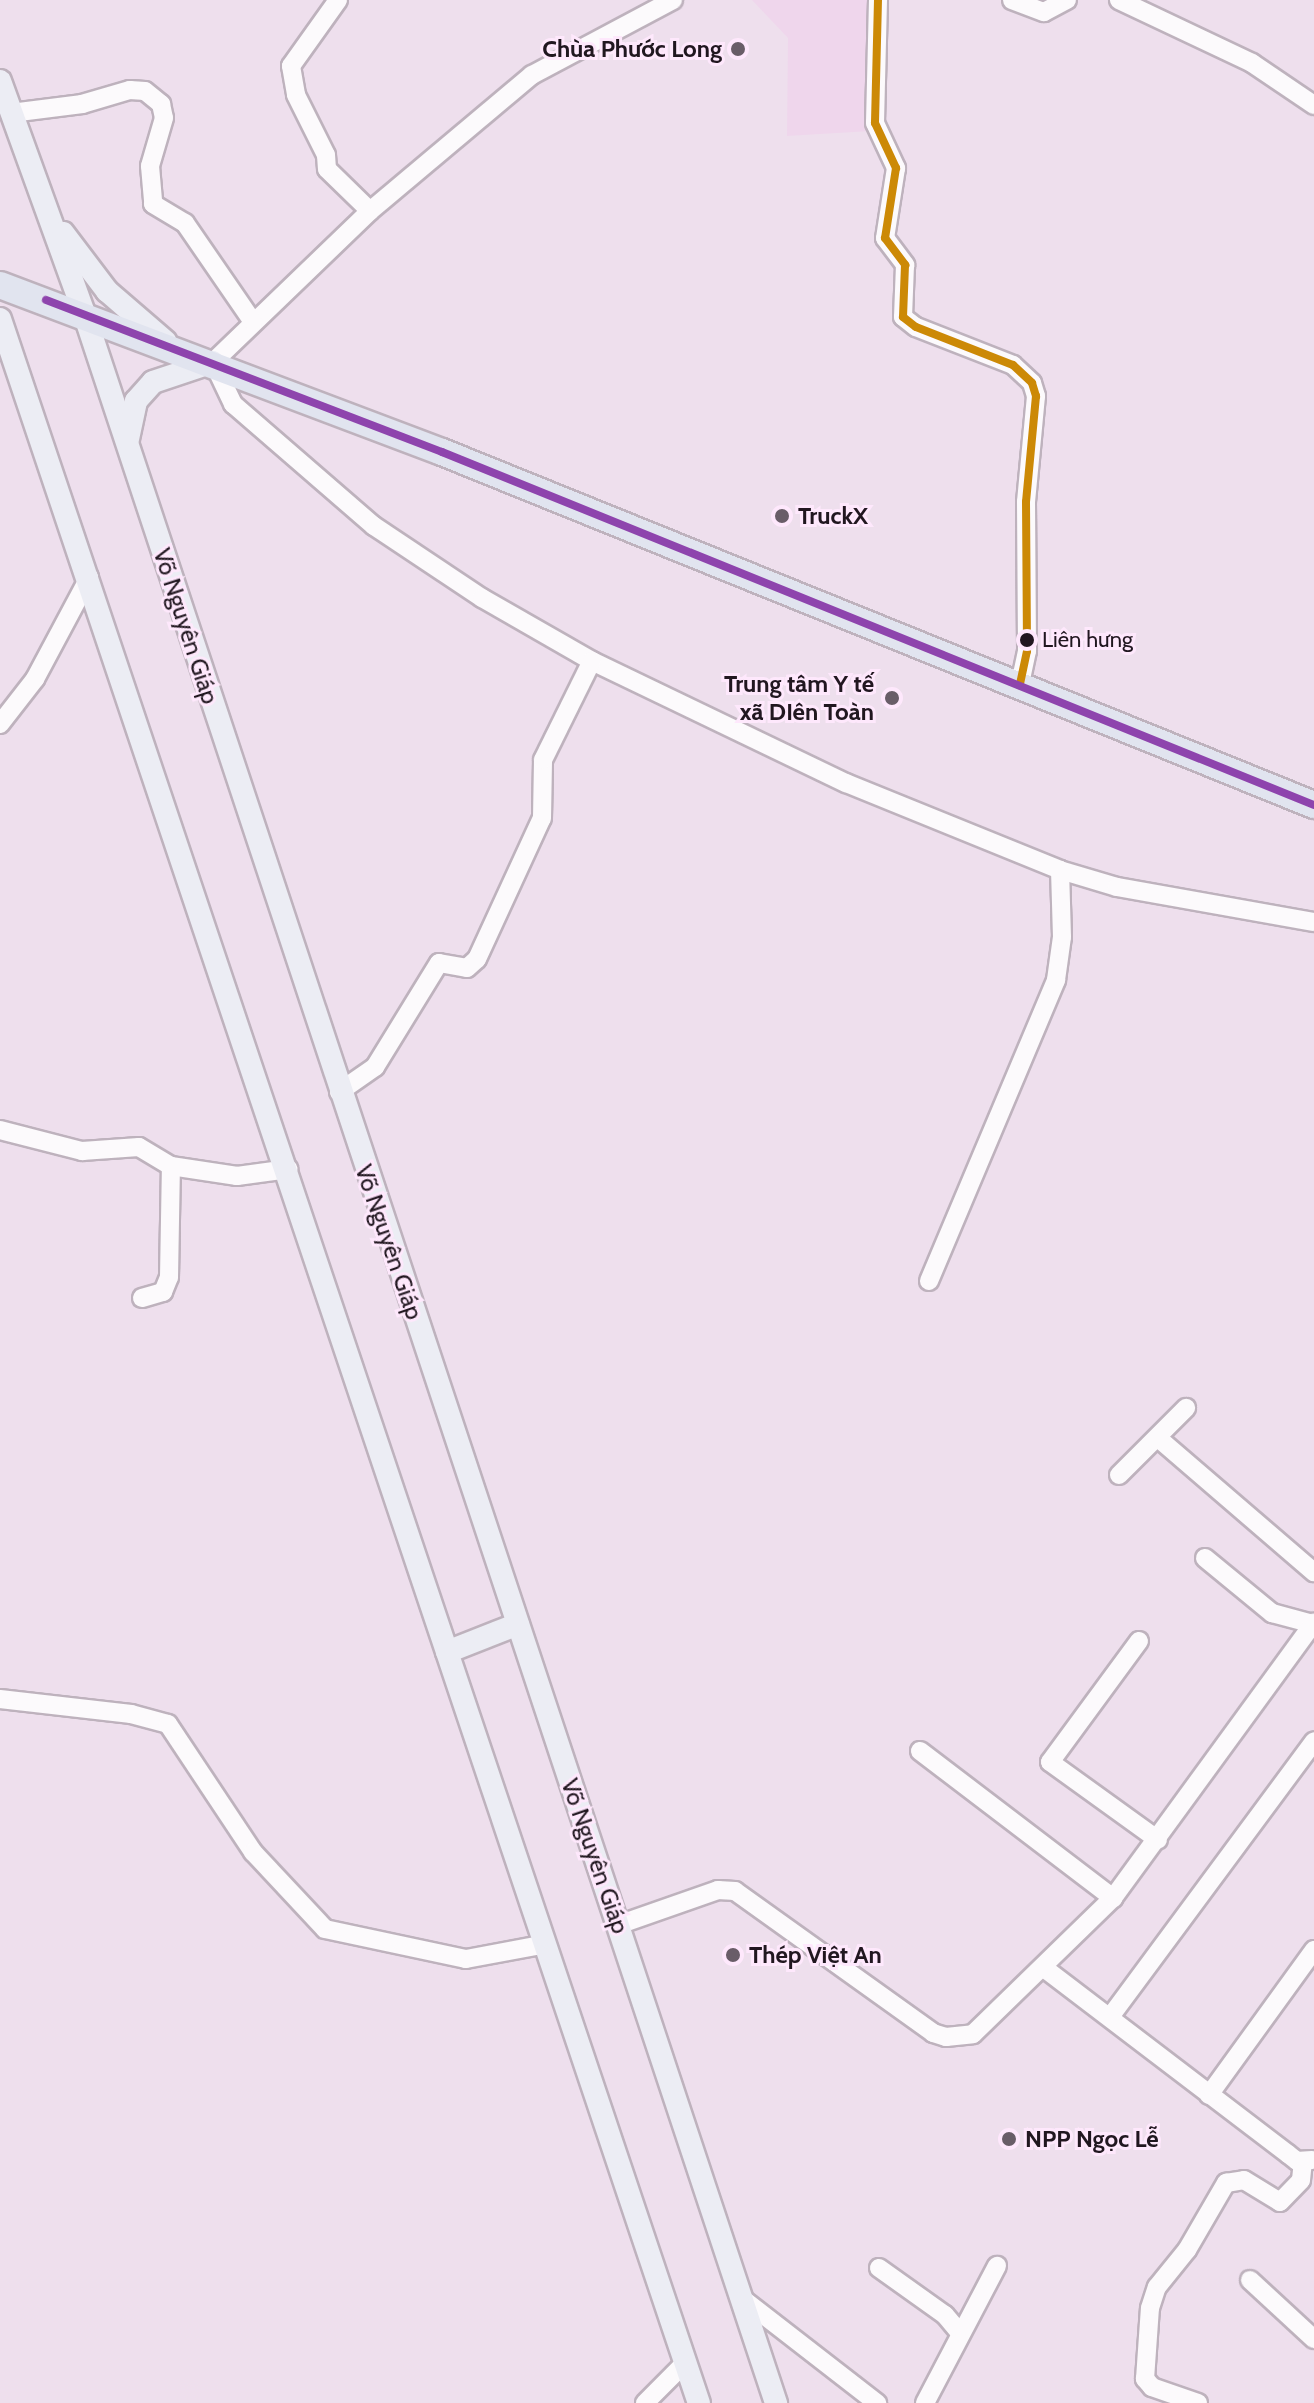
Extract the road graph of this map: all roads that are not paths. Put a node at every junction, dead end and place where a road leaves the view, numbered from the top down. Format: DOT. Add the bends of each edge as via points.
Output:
graph roads {
  1 [pos="338,0"];
  2 [pos="673,0"];
  3 [pos="878,0"];
  4 [pos="1012,0"];
  5 [pos="1067,0"];
  6 [pos="1119,0"];
  7 [pos="0,81"];
  8 [pos="1314,105"];
  9 [pos="11,113"];
  10 [pos="40,194"];
  11 [pos="370,211"];
  12 [pos="0,285"];
  13 [pos="84,313"];
  14 [pos="0,319"];
  15 [pos="253,322"];
  16 [pos="6,345"];
  17 [pos="176,349"];
  18 [pos="213,362"];
  19 [pos="129,453"];
  20 [pos="89,578"];
  21 [pos="592,661"];
  22 [pos="1020,685"];
  23 [pos="0,724"];
  24 [pos="1314,805"];
  25 [pos="1060,870"];
  26 [pos="1314,922"];
  27 [pos="339,1092"];
  28 [pos="0,1130"];
  29 [pos="171,1166"];
  30 [pos="289,1169"];
  31 [pos="929,1281"];
  32 [pos="142,1298"];
  33 [pos="1186,1408"];
  34 [pos="1158,1438"];
  35 [pos="1119,1475"];
  36 [pos="1205,1558"];
  37 [pos="1314,1572"];
  38 [pos="1314,1623"];
  39 [pos="518,1624"];
  40 [pos="1139,1641"];
  41 [pos="447,1652"];
  42 [pos="0,1699"];
  43 [pos="1314,1741"];
  44 [pos="920,1751"];
  45 [pos="1158,1840"];
  46 [pos="1113,1898"];
  47 [pos="618,1925"];
  48 [pos="546,1944"];
  49 [pos="1314,1950"];
  50 [pos="1044,1968"];
  51 [pos="1110,2017"];
  52 [pos="1209,2095"];
  53 [pos="1309,2160"];
  54 [pos="997,2266"];
  55 [pos="879,2268"];
  56 [pos="1250,2280"];
  57 [pos="739,2296"];
  58 [pos="960,2333"];
  59 [pos="1314,2339"];
  60 [pos="686,2362"];
  61 [pos="645,2403"];
  62 [pos="699,2403"];
  63 [pos="776,2403"];
  64 [pos="877,2403"];
  65 [pos="925,2403"];
  66 [pos="1198,2403"];
  1 -- 11 [label="street" via="291,66 296,95 326,155 327,169"];
  2 -- 11 [label="street" via="532,75"];
  3 -- 22 [label="street" via="875,123 896,168 885,231 886,243 905,265 903,317 1013,365 1032,383 1036,396 1026,502 1027,651"];
  4 -- 5 [label="street" via="1044,12"];
  6 -- 8 [label="street" via="1252,63"];
  7 -- 9 [label="main road, Võ Nguyên Giáp"];
  9 -- 10 [label="main road, Võ Nguyên Giáp"];
  9 -- 15 [label="street" via="82,104 130,90 145,91 161,104 164,118 150,166 153,204 185,223"];
  10 -- 13 [label="main road, Võ Nguyên Giáp"];
  10 -- 17 [label="main road" via="107,291"];
  11 -- 15 [label="street"];
  12 -- 13 [label="highway"];
  13 -- 17 [label="highway"];
  13 -- 19 [label="main road, Võ Nguyên Giáp"];
  14 -- 16 [label="main road"];
  15 -- 18 [label="street"];
  16 -- 20 [label="main road"];
  17 -- 18 [label="highway"];
  18 -- 19 [label="main road" via="168,373 141,393 130,415"];
  18 -- 21 [label="street" via="233,404 260,432 374,526 482,598"];
  18 -- 22 [label="highway"];
  19 -- 27 [label="main road, Võ Nguyên Giáp"];
  20 -- 23 [label="street" via="24,696"];
  20 -- 30 [label="main road"];
  21 -- 25 [label="street" via="846,783"];
  21 -- 27 [label="street" via="543,760 542,818 477,959 467,968 439,963 375,1067"];
  22 -- 24 [label="highway"];
  25 -- 26 [label="street" via="1179,902"];
  25 -- 31 [label="street" via="1062,937 1056,980"];
  27 -- 39 [label="main road, Võ Nguyên Giáp"];
  28 -- 29 [label="street" via="82,1151 139,1147"];
  29 -- 30 [label="street" via="237,1176"];
  29 -- 32 [label="street" via="169,1277 163,1292"];
  30 -- 41 [label="main road"];
  33 -- 34 [label="street"];
  34 -- 35 [label="street"];
  34 -- 37 [label="street"];
  36 -- 38 [label="street" via="1272,1613"];
  38 -- 45 [label="street"];
  39 -- 41 [label="main road"];
  39 -- 47 [label="main road, Võ Nguyên Giáp"];
  40 -- 45 [label="street" via="1050,1762"];
  41 -- 48 [label="main road"];
  42 -- 48 [label="street" via="131,1714 168,1724 253,1852 325,1929 466,1959"];
  43 -- 51 [label="street"];
  44 -- 46 [label="street"];
  45 -- 46 [label="street"];
  46 -- 50 [label="street"];
  47 -- 50 [label="street" via="718,1890 735,1891 906,2015 946,2037 980,2030"];
  47 -- 57 [label="main road, Võ Nguyên Giáp"];
  48 -- 60 [label="main road"];
  49 -- 52 [label="street"];
  50 -- 51 [label="street"];
  51 -- 52 [label="street"];
  52 -- 53 [label="street"];
  53 -- 66 [label="street" via="1301,2180 1280,2202 1244,2180 1226,2183 1187,2250 1157,2287 1150,2308 1145,2379 1152,2387"];
  54 -- 58 [label="street"];
  55 -- 58 [label="street" via="945,2315"];
  56 -- 59 [label="street"];
  57 -- 63 [label="main road, Võ Nguyên Giáp"];
  57 -- 64 [label="street"];
  58 -- 65 [label="street"];
  60 -- 61 [label="street"];
  60 -- 62 [label="main road"];
}
